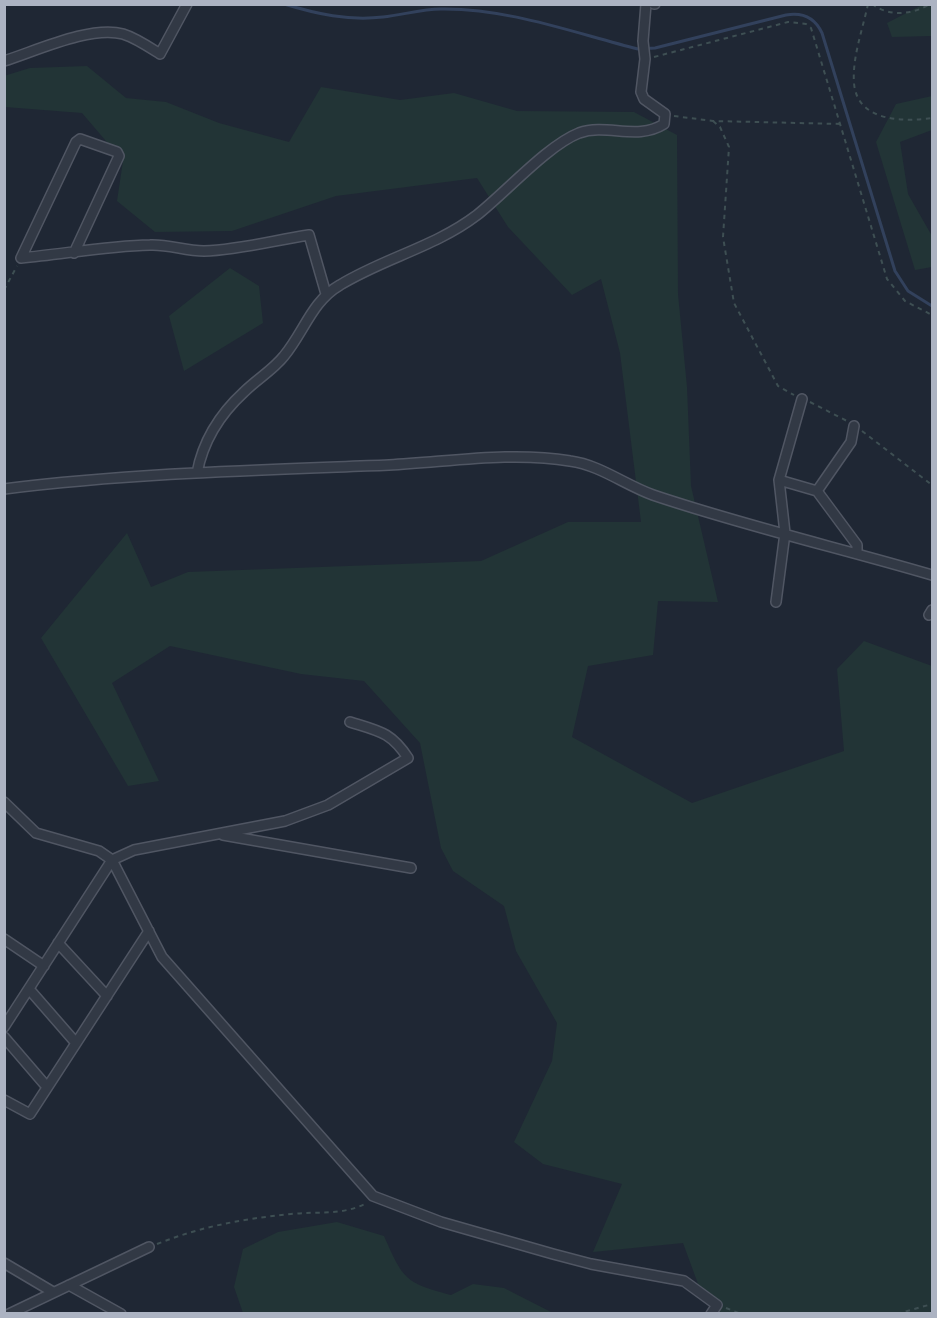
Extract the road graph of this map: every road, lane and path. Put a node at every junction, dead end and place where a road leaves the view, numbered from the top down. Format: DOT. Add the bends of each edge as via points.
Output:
graph roads {
  1 [pos="186,4"];
  2 [pos="646,4"];
  3 [pos="870,4"];
  4 [pos="930,4"];
  5 [pos="645,59"];
  6 [pos="4,61"];
  7 [pos="665,114"];
  8 [pos="933,118"];
  9 [pos="713,121"];
  10 [pos="842,124"];
  11 [pos="74,253"];
  12 [pos="21,258"];
  13 [pos="4,290"];
  14 [pos="326,294"];
  15 [pos="933,315"];
  16 [pos="802,399"];
  17 [pos="854,426"];
  18 [pos="197,473"];
  19 [pos="779,480"];
  20 [pos="933,485"];
  21 [pos="4,489"];
  22 [pos="817,492"];
  23 [pos="784,533"];
  24 [pos="857,553"];
  25 [pos="933,575"];
  26 [pos="776,602"];
  27 [pos="350,722"];
  28 [pos="8,804"];
  29 [pos="4,817"];
  30 [pos="217,834"];
  31 [pos="112,860"];
  32 [pos="411,868"];
  33 [pos="149,931"];
  34 [pos="4,939"];
  35 [pos="58,944"];
  36 [pos="44,966"];
  37 [pos="29,989"];
  38 [pos="106,996"];
  39 [pos="6,1021"];
  40 [pos="4,1037"];
  41 [pos="76,1043"];
  42 [pos="47,1087"];
  43 [pos="4,1100"];
  44 [pos="373,1196"];
  45 [pos="149,1247"];
  46 [pos="4,1263"];
  47 [pos="69,1285"];
  48 [pos="53,1292"];
  49 [pos="933,1304"];
  50 [pos="717,1305"];
  51 [pos="9,1314"];
  52 [pos="121,1314"];
  53 [pos="711,1314"];
  54 [pos="741,1314"];
  55 [pos="897,1314"];
  1 -- 6 [label="street" via="160,54 123,34 108,32"];
  2 -- 5 [label="street"];
  3 -- 4 [label="path" via="884,12 907,13"];
  3 -- 8 [label="path" via="854,83 858,98 880,116 902,121"];
  5 -- 7 [label="street" via="641,92 644,99"];
  5 -- 10 [label="path" via="788,22 806,24 815,36"];
  7 -- 9 [label="path"];
  7 -- 14 [label="street" via="664,124 655,130 580,133 477,215 413,252 348,280"];
  9 -- 10 [label="path"];
  9 -- 16 [label="path" via="729,147 723,237 734,303 778,386"];
  10 -- 15 [label="path" via="887,279 905,302"];
  11 -- 12 [label="street"];
  11 -- 12 [label="street" via="119,156 80,139"];
  11 -- 14 [label="street" via="150,245 215,250 309,236"];
  12 -- 13 [label="path"];
  14 -- 18 [label="street" via="286,354 242,393 213,429"];
  16 -- 17 [label="path" via="834,412"];
  16 -- 19 [label="street"];
  17 -- 20 [label="path"];
  17 -- 22 [label="street" via="851,442"];
  18 -- 21 [label="street"];
  18 -- 23 [label="street" via="489,459 573,461 651,494"];
  19 -- 22 [label="street"];
  19 -- 23 [label="street"];
  22 -- 24 [label="street" via="857,545"];
  23 -- 24 [label="street"];
  23 -- 26 [label="street"];
  24 -- 25 [label="street"];
  27 -- 30 [label="street" via="385,732 408,758 328,805 285,821"];
  28 -- 29 [label="street"];
  28 -- 31 [label="street" via="36,833 99,850"];
  30 -- 31 [label="street" via="134,850"];
  30 -- 32 [label="street"];
  31 -- 33 [label="street"];
  31 -- 35 [label="street"];
  33 -- 38 [label="street"];
  33 -- 44 [label="street" via="162,957"];
  34 -- 36 [label="street"];
  35 -- 36 [label="street"];
  35 -- 38 [label="street"];
  36 -- 37 [label="street"];
  37 -- 39 [label="street"];
  37 -- 41 [label="street"];
  38 -- 41 [label="street"];
  40 -- 42 [label="street"];
  41 -- 42 [label="street"];
  42 -- 43 [label="street" via="30,1114"];
  44 -- 45 [label="path" via="366,1203 340,1213 315,1211 223,1222"];
  44 -- 50 [label="street" via="441,1222 553,1254 684,1281"];
  45 -- 47 [label="street"];
  46 -- 48 [label="street"];
  47 -- 48 [label="street"];
  47 -- 52 [label="street"];
  48 -- 51 [label="street"];
  49 -- 55 [label="path"];
  50 -- 53 [label="street"];
  50 -- 54 [label="path"];
}
